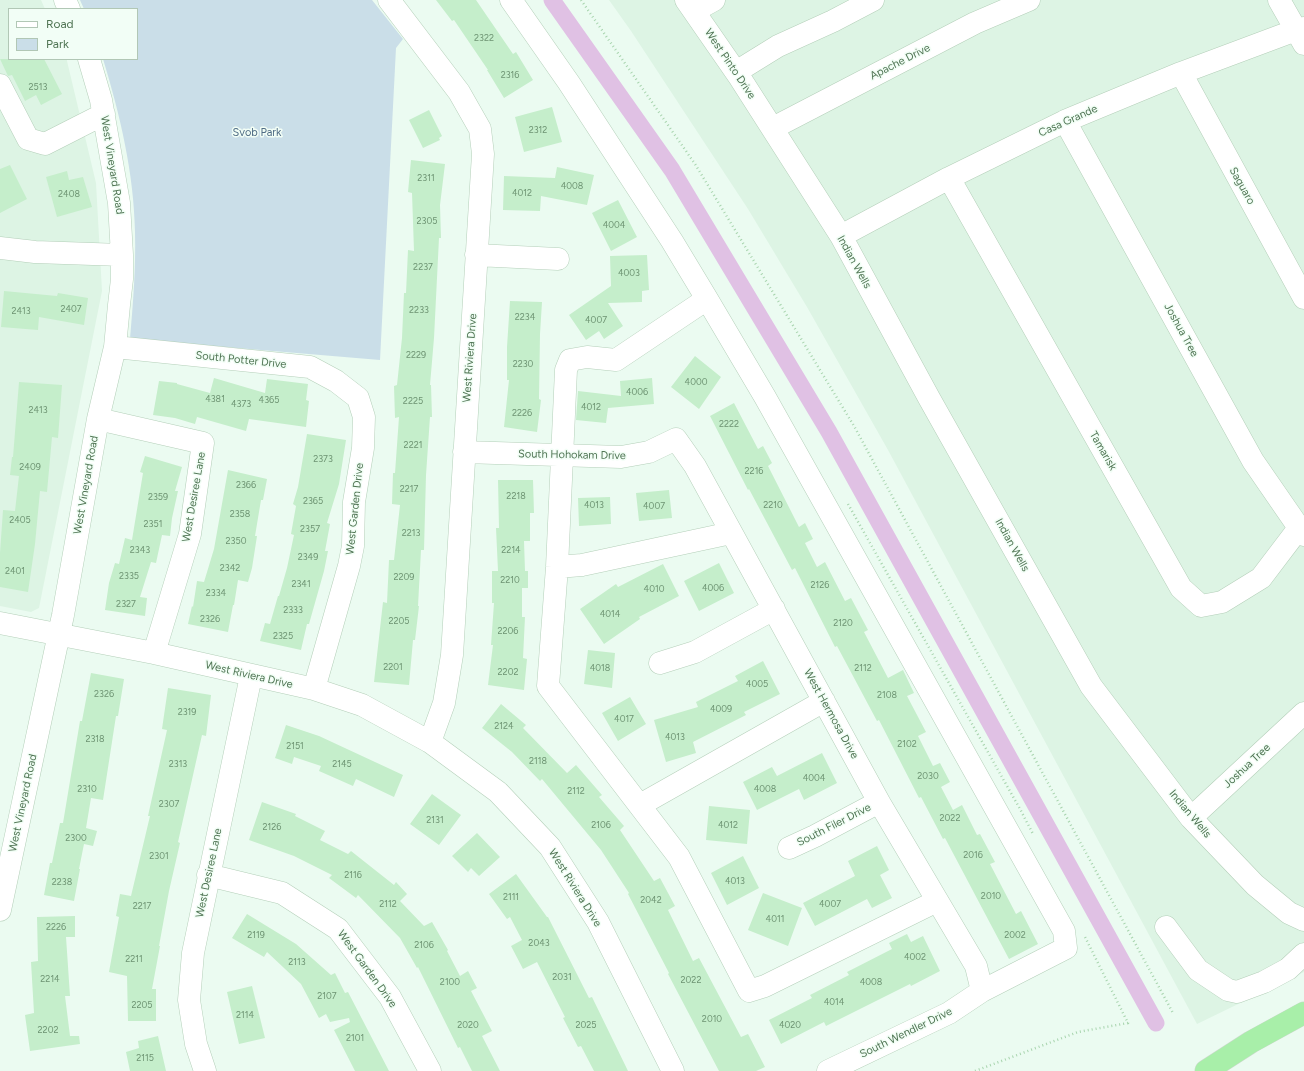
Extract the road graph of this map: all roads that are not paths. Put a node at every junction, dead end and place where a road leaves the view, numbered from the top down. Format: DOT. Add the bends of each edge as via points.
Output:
graph roads {
  1 [pos="389,0"];
  2 [pos="511,0"];
  3 [pos="714,0"];
  4 [pos="873,0"];
  5 [pos="1029,0"];
  6 [pos="1279,0"];
  7 [pos="690,5"];
  8 [pos="1301,34"];
  9 [pos="89,60"];
  10 [pos="736,72"];
  11 [pos="1180,73"];
  12 [pos="0,84"];
  13 [pos="104,114"];
  14 [pos="1065,121"];
  15 [pos="773,128"];
  16 [pos="949,178"];
  17 [pos="840,236"];
  18 [pos="0,248"];
  19 [pos="122,255"];
  20 [pos="476,255"];
  21 [pos="558,259"];
  22 [pos="1304,298"];
  23 [pos="708,299"];
  24 [pos="115,347"];
  25 [pos="358,398"];
  26 [pos="98,418"];
  27 [pos="676,439"];
  28 [pos="464,452"];
  29 [pos="563,455"];
  30 [pos="732,532"];
  31 [pos="1301,532"];
  32 [pos="557,567"];
  33 [pos="774,609"];
  34 [pos="0,623"];
  35 [pos="59,635"];
  36 [pos="154,653"];
  37 [pos="660,663"];
  38 [pos="250,676"];
  39 [pos="314,689"];
  40 [pos="824,701"];
  41 [pos="1304,713"];
  42 [pos="430,742"];
  43 [pos="879,802"];
  44 [pos="640,805"];
  45 [pos="1191,818"];
  46 [pos="789,848"];
  47 [pos="208,875"];
  48 [pos="937,901"];
  49 [pos="0,910"];
  50 [pos="1304,920"];
  51 [pos="1166,927"];
  52 [pos="1304,954"];
  53 [pos="982,991"];
  54 [pos="1304,1013"];
  55 [pos="205,1071"];
  56 [pos="430,1071"];
  57 [pos="673,1071"];
  58 [pos="828,1071"];
  59 [pos="1206,1071"];
  1 -- 20 [label="street, West Riviera Drive" via="459,92 480,129 483,154"];
  2 -- 23 [label="street" via="569,83"];
  3 -- 7 [label="street"];
  4 -- 10 [label="street" via="778,46"];
  5 -- 15 [label="street, Apache Drive" via="975,23"];
  6 -- 8 [label="street"];
  7 -- 10 [label="street, West Pinto Drive"];
  8 -- 11 [label="street, Casa Grande"];
  9 -- 13 [label="street, West Vineyard Road"];
  10 -- 15 [label="street, West Pinto Drive"];
  11 -- 14 [label="street, Casa Grande"];
  11 -- 22 [label="street, Saguaro"];
  12 -- 13 [label="street" via="28,139 45,144"];
  13 -- 19 [label="street, West Vineyard Road" via="119,203"];
  14 -- 16 [label="street, Casa Grande"];
  14 -- 31 [label="street, Joshua Tree" via="1254,461"];
  15 -- 17 [label="street, Indian Wells"];
  16 -- 17 [label="street, Casa Grande"];
  16 -- 31 [label="street, Tamarisk" via="1181,588 1201,606 1222,602 1261,578"];
  17 -- 45 [label="street, Indian Wells" via="1091,686"];
  18 -- 19 [label="street"];
  19 -- 24 [label="street, West Vineyard Road"];
  20 -- 21 [label="street"];
  20 -- 28 [label="street, West Riviera Drive"];
  23 -- 29 [label="street" via="616,360 587,357 570,360 566,370"];
  23 -- 53 [label="street, South Wendler Drive" via="1064,931 1066,948"];
  24 -- 25 [label="street, South Potter Drive" via="310,367 336,381"];
  24 -- 26 [label="street, West Vineyard Road"];
  25 -- 39 [label="street, West Garden Drive" via="364,417 363,448 354,502 353,546"];
  26 -- 35 [label="street, West Vineyard Road"];
  26 -- 36 [label="street, West Desiree Lane" via="203,443 190,534"];
  27 -- 29 [label="street, South Hohokam Drive" via="649,452 621,457"];
  27 -- 30 [label="street, West Hermosa Drive" via="695,466"];
  28 -- 29 [label="street, South Hohokam Drive"];
  28 -- 42 [label="street, West Riviera Drive" via="452,655 444,703"];
  29 -- 32 [label="street"];
  30 -- 32 [label="street" via="582,565"];
  30 -- 33 [label="street, West Hermosa Drive"];
  32 -- 44 [label="street" via="548,686"];
  33 -- 37 [label="street" via="695,652"];
  33 -- 40 [label="street, West Hermosa Drive"];
  34 -- 35 [label="street, West Riviera Drive"];
  35 -- 36 [label="street, West Riviera Drive"];
  35 -- 49 [label="street, West Vineyard Road"];
  36 -- 38 [label="street, West Riviera Drive"];
  38 -- 39 [label="street, West Riviera Drive"];
  38 -- 47 [label="street, West Desiree Lane"];
  39 -- 42 [label="street, West Riviera Drive" via="362,705"];
  40 -- 43 [label="street, West Hermosa Drive"];
  40 -- 44 [label="street"];
  41 -- 45 [label="street, Joshua Tree"];
  42 -- 57 [label="street, West Riviera Drive" via="498,792 550,847 598,922"];
  43 -- 46 [label="street, South Filer Drive"];
  43 -- 48 [label="street, West Hermosa Drive"];
  44 -- 48 [label="street" via="679,857 749,991 765,986"];
  45 -- 50 [label="street, Indian Wells" via="1255,885 1289,913"];
  47 -- 55 [label="street, West Desiree Lane" via="193,953 189,1000 196,1044"];
  47 -- 56 [label="street, West Garden Drive" via="282,893 338,929 390,997"];
  48 -- 53 [label="street, West Hermosa Drive" via="976,966"];
  51 -- 52 [label="street" via="1198,970 1228,990 1237,992 1288,969"];
  53 -- 58 [label="street, South Wendler Drive" via="949,1013"];
  54 -- 59 [label="highway" via="1251,1042"];
}
